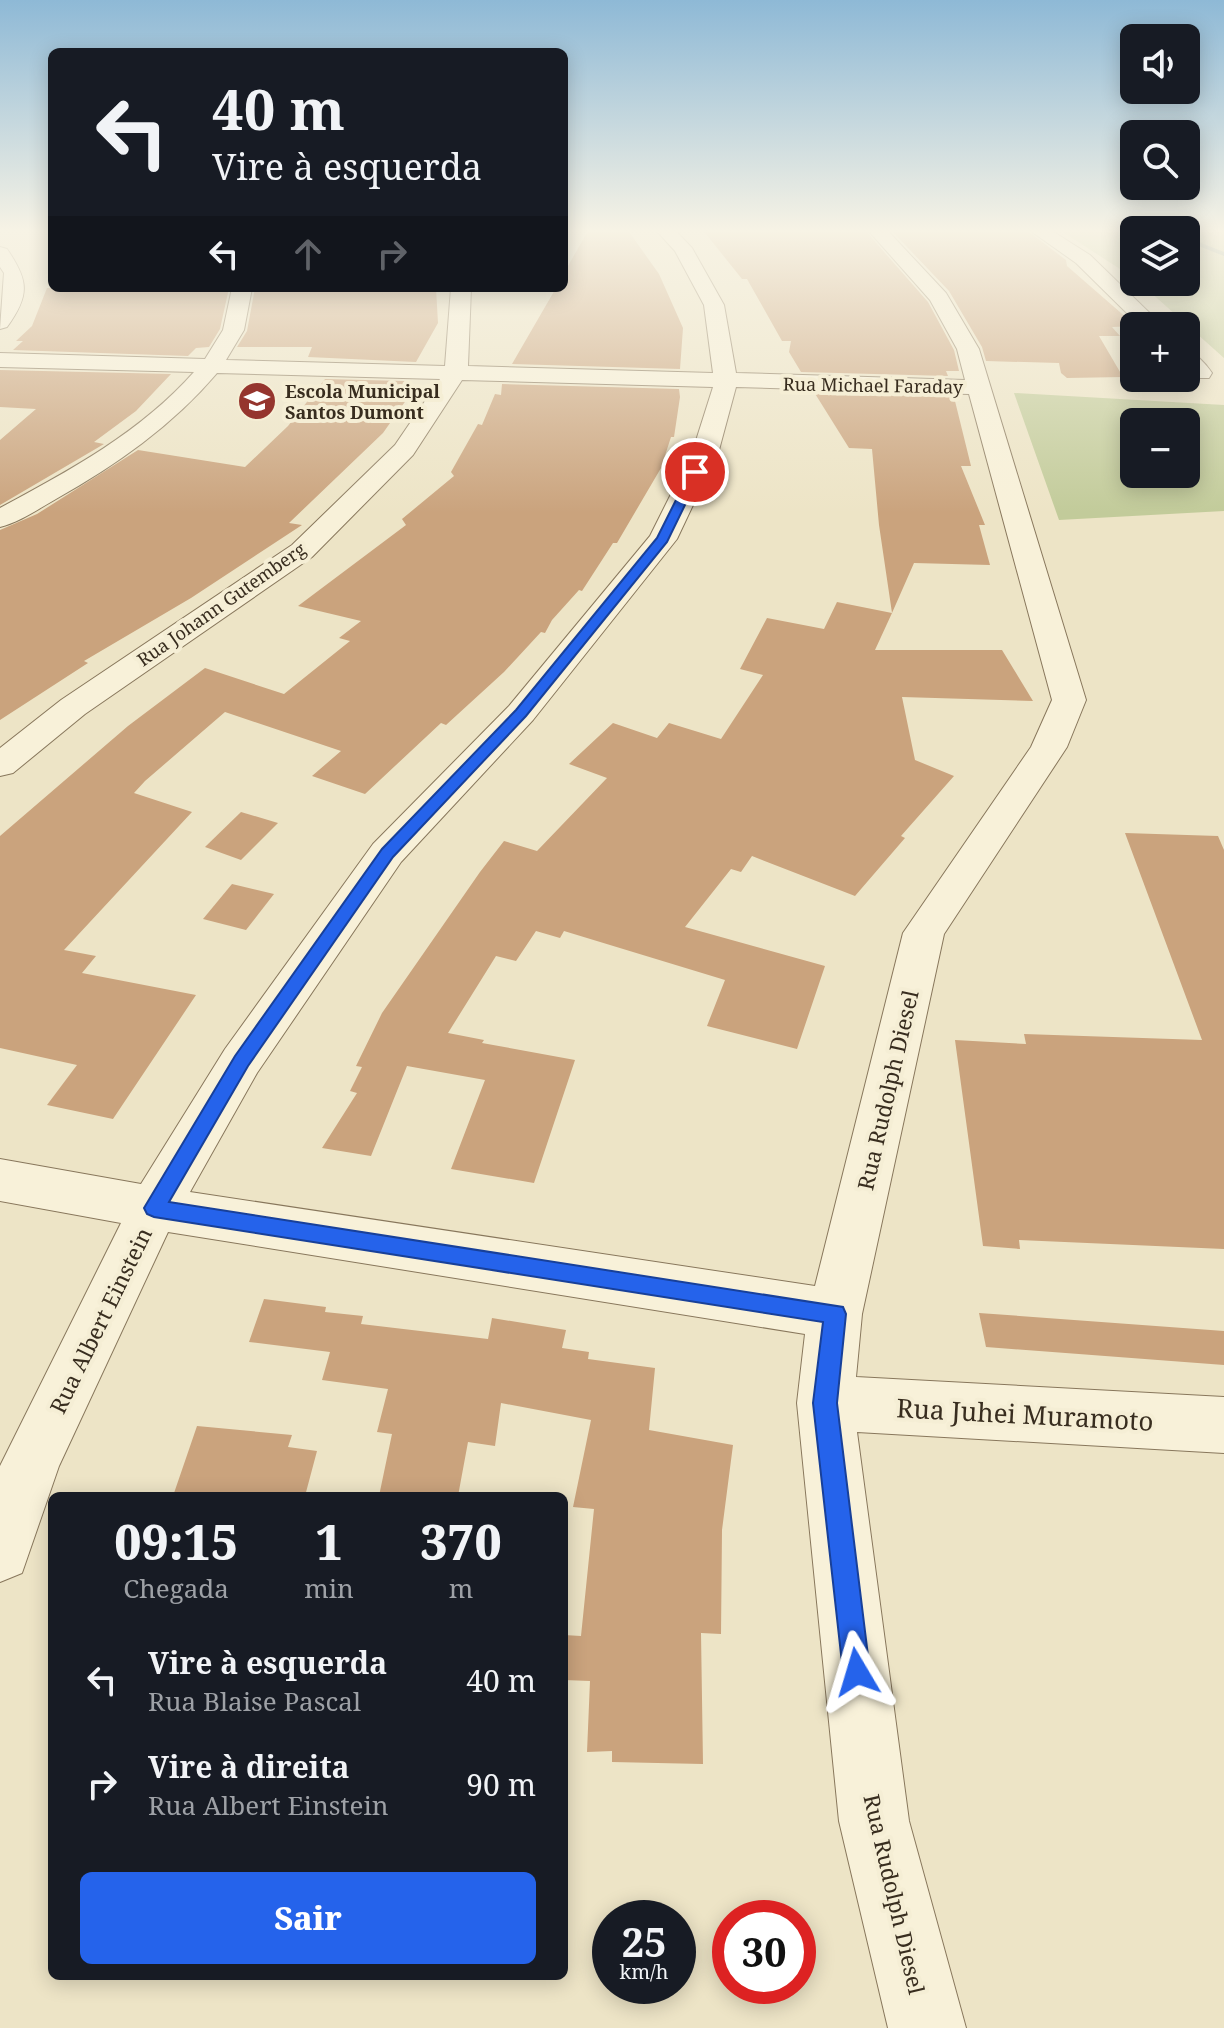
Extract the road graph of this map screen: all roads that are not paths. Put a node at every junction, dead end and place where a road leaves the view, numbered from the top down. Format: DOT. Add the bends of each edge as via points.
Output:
graph roads {
  1 [pos="234,324"];
  2 [pos="460,324"];
  3 [pos="717,324"];
  4 [pos="954,324"];
  5 [pos="0,360"];
  6 [pos="210,367"];
  7 [pos="456,372"];
  8 [pos="726,381"];
  9 [pos="978,387"];
  10 [pos="0,519"];
  11 [pos="0,765"];
  12 [pos="0,1180"];
  13 [pos="154,1208"];
  14 [pos="835,1314"];
  15 [pos="825,1403"];
  16 [pos="1224,1425"];
  17 [pos="0,1551"];
  18 [pos="927,2028"];
  1 -- 6 [label="street"];
  2 -- 7 [label="street, Rua Johann Gutemberg"];
  3 -- 8 [label="street, Rua Albert Einstein"];
  4 -- 9 [label="street, Rua Rudolph Diesel" via="968,349"];
  5 -- 6 [label="street, Rua Michael Faraday"];
  6 -- 7 [label="street, Rua Michael Faraday"];
  6 -- 10 [label="street" via="197,386 136,436"];
  7 -- 8 [label="street, Rua Michael Faraday"];
  7 -- 11 [label="street, Rua Johann Gutemberg" via="404,450 302,551 73,707"];
  8 -- 9 [label="street, Rua Michael Faraday"];
  8 -- 13 [label="street, Rua Albert Einstein" via="706,450 663,539 521,713 387,853 241,1061"];
  9 -- 14 [label="street, Rua Rudolph Diesel" via="1069,700 1049,747 924,933"];
  12 -- 13 [label="street"];
  13 -- 14 [label="street"];
  13 -- 17 [label="street, Rua Albert Einstein" via="32,1459"];
  14 -- 15 [label="street, Rua Rudolph Diesel"];
  15 -- 16 [label="street, Rua Juhei Muramoto"];
  15 -- 18 [label="street, Rua Rudolph Diesel" via="874,1821"];
}
